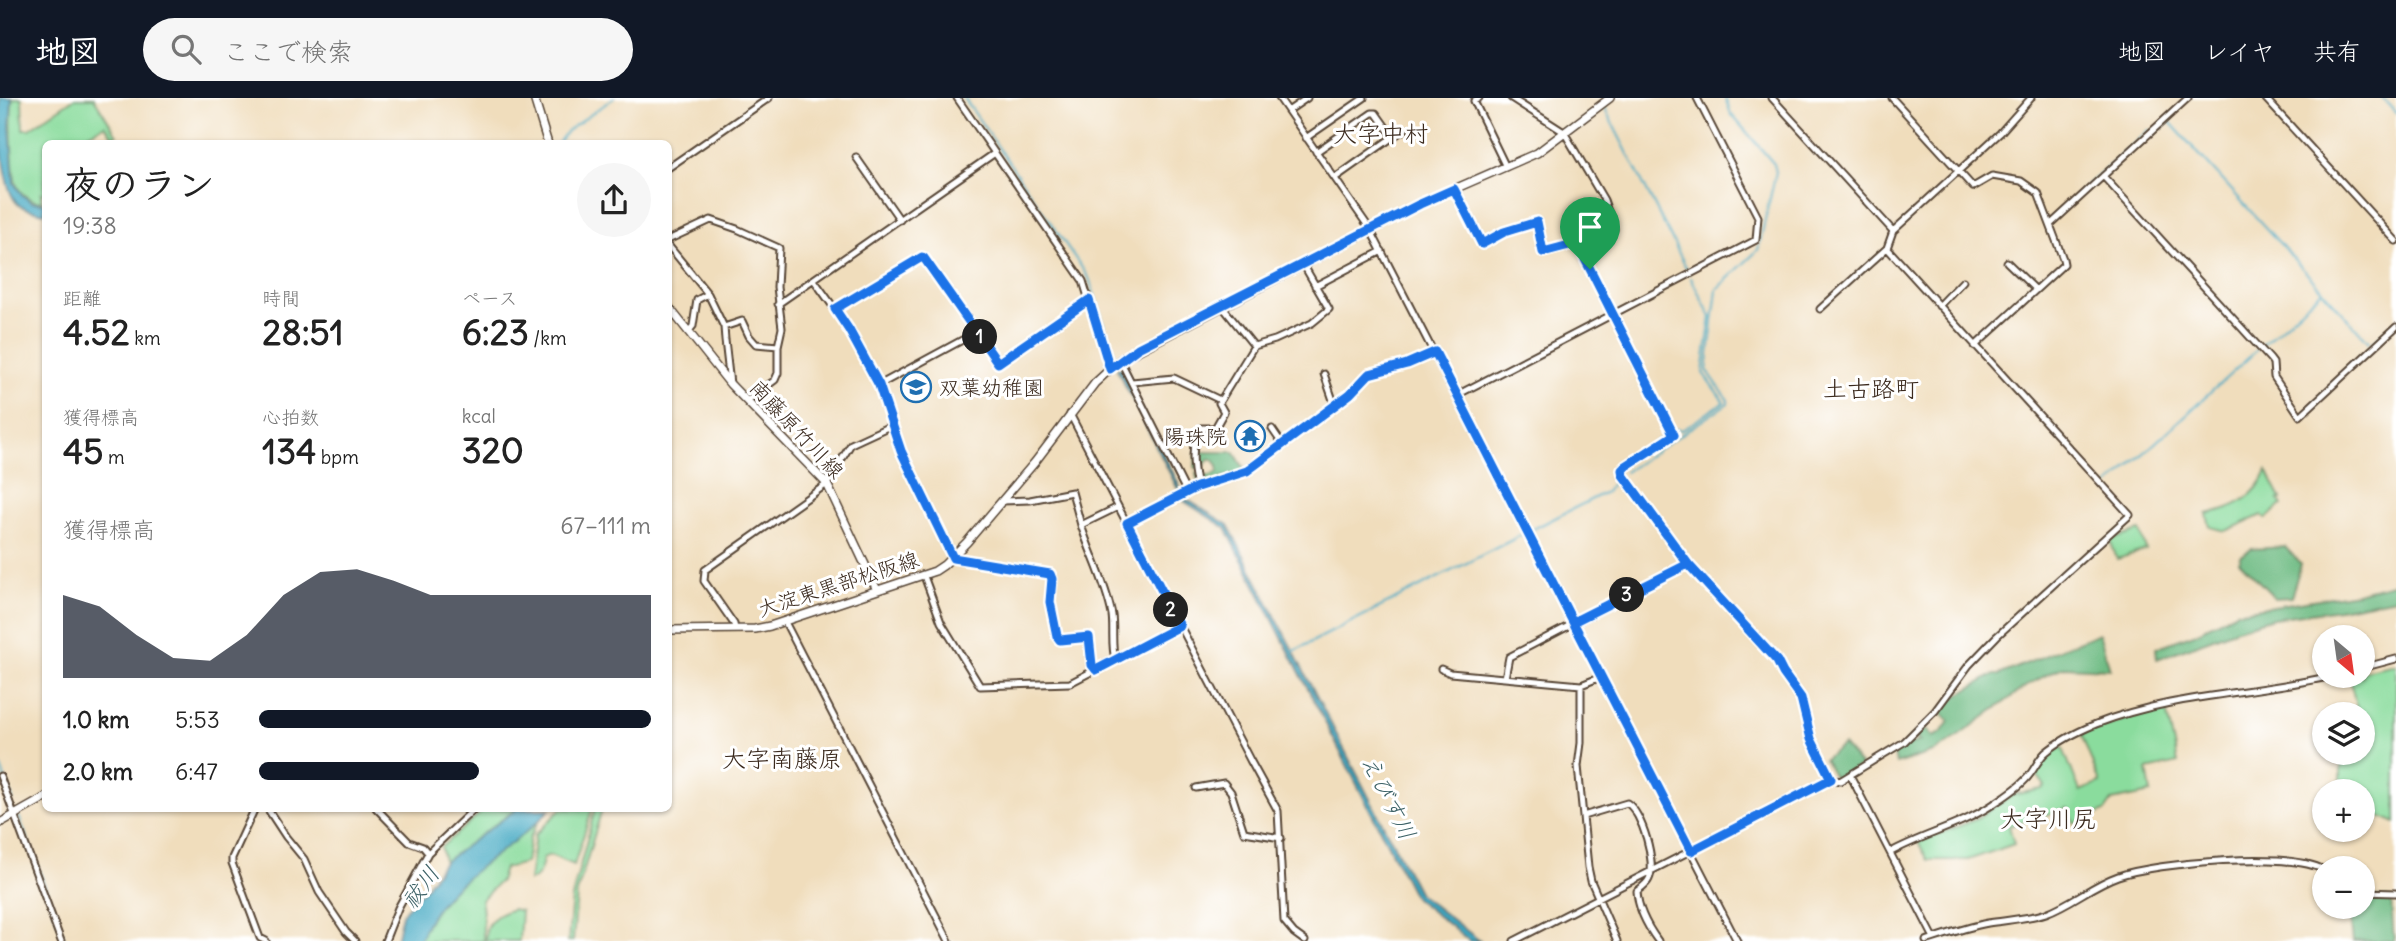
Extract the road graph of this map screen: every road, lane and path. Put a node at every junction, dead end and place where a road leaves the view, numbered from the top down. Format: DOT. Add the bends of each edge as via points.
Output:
graph roads {
  1 [pos="534,98"];
  2 [pos="769,98"];
  3 [pos="957,98"];
  4 [pos="1279,98"];
  5 [pos="1307,98"];
  6 [pos="1364,98"];
  7 [pos="1479,98"];
  8 [pos="1511,98"];
  9 [pos="1609,98"];
  10 [pos="1697,98"];
  11 [pos="1772,98"];
  12 [pos="1892,98"];
  13 [pos="2031,98"];
  14 [pos="2189,98"];
  15 [pos="2265,98"];
  16 [pos="1288,111"];
  17 [pos="1405,129"];
  18 [pos="1564,132"];
  19 [pos="1393,137"];
  20 [pos="1306,138"];
  21 [pos="547,140"];
  22 [pos="995,152"];
  23 [pos="1316,152"];
  24 [pos="856,157"];
  25 [pos="672,165"];
  26 [pos="1506,167"];
  27 [pos="1959,171"];
  28 [pos="2103,176"];
  29 [pos="1335,178"];
  30 [pos="1454,189"];
  31 [pos="1913,213"];
  32 [pos="900,220"];
  33 [pos="1919,221"];
  34 [pos="2051,224"];
  35 [pos="1370,229"];
  36 [pos="1893,231"];
  37 [pos="672,240"];
  38 [pos="2396,241"];
  39 [pos="1577,243"];
  40 [pos="672,244"];
  41 [pos="1887,248"];
  42 [pos="1382,251"];
  43 [pos="2007,262"];
  44 [pos="1303,264"];
  45 [pos="814,280"];
  46 [pos="1963,281"];
  47 [pos="1315,286"];
  48 [pos="2035,289"];
  49 [pos="708,294"];
  50 [pos="1089,300"];
  51 [pos="778,304"];
  52 [pos="1221,305"];
  53 [pos="1939,306"];
  54 [pos="835,309"];
  55 [pos="1820,309"];
  56 [pos="672,311"];
  57 [pos="1613,314"];
  58 [pos="724,327"];
  59 [pos="2396,327"];
  60 [pos="689,331"];
  61 [pos="976,332"];
  62 [pos="778,345"];
  63 [pos="1254,346"];
  64 [pos="1975,346"];
  65 [pos="1435,352"];
  66 [pos="1120,359"];
  67 [pos="1110,369"];
  68 [pos="1324,374"];
  69 [pos="1132,382"];
  70 [pos="730,384"];
  71 [pos="879,385"];
  72 [pos="1457,395"];
  73 [pos="1220,400"];
  74 [pos="747,401"];
  75 [pos="1335,405"];
  76 [pos="1070,414"];
  77 [pos="892,425"];
  78 [pos="1272,429"];
  79 [pos="1283,445"];
  80 [pos="827,484"];
  81 [pos="1197,487"];
  82 [pos="1184,494"];
  83 [pos="1002,501"];
  84 [pos="1118,507"];
  85 [pos="1127,523"];
  86 [pos="1082,525"];
  87 [pos="953,558"];
  88 [pos="1688,564"];
  89 [pos="924,576"];
  90 [pos="877,590"];
  91 [pos="785,622"];
  92 [pos="1573,622"];
  93 [pos="1180,626"];
  94 [pos="735,629"];
  95 [pos="672,631"];
  96 [pos="1115,659"];
  97 [pos="2396,659"];
  98 [pos="2375,665"];
  99 [pos="1441,669"];
  100 [pos="1096,670"];
  101 [pos="1601,677"];
  102 [pos="1504,678"];
  103 [pos="2312,680"];
  104 [pos="1581,685"];
  105 [pos="1850,775"];
  106 [pos="0,776"];
  107 [pos="1831,779"];
  108 [pos="1196,788"];
  109 [pos="42,799"];
  110 [pos="253,812"];
  111 [pos="270,812"];
  112 [pos="380,812"];
  113 [pos="471,812"];
  114 [pos="14,814"];
  115 [pos="1583,816"];
  116 [pos="0,823"];
  117 [pos="1281,838"];
  118 [pos="1691,851"];
  119 [pos="1891,852"];
  120 [pos="428,853"];
  121 [pos="2312,866"];
  122 [pos="1651,870"];
  123 [pos="2375,892"];
  124 [pos="2396,893"];
  125 [pos="1600,897"];
  126 [pos="1934,938"];
  127 [pos="61,941"];
  128 [pos="266,941"];
  129 [pos="355,941"];
  130 [pos="385,941"];
  131 [pos="949,941"];
  132 [pos="1305,941"];
  133 [pos="1514,941"];
  134 [pos="1617,941"];
  135 [pos="1658,941"];
  136 [pos="1737,941"];
  137 [pos="1926,941"];
  1 -- 21 [label="main road"];
  2 -- 25 [label="street"];
  3 -- 22 [label="street"];
  4 -- 16 [label="street"];
  5 -- 16 [label="street"];
  6 -- 20 [label="street"];
  7 -- 26 [label="street" via="1474,102"];
  8 -- 18 [label="street"];
  9 -- 18 [label="main road, 大淀東黒部松阪線"];
  10 -- 57 [label="street" via="1758,217 1754,242"];
  11 -- 36 [label="street"];
  12 -- 27 [label="street"];
  13 -- 27 [label="street"];
  14 -- 28 [label="street"];
  15 -- 38 [label="street"];
  16 -- 20 [label="street"];
  17 -- 19 [label="street"];
  18 -- 26 [label="main road, 大淀東黒部松阪線" via="1537,153"];
  18 -- 39 [label="street" via="1604,200 1614,229"];
  19 -- 23 [label="street" via="1374,113"];
  19 -- 29 [label="street"];
  20 -- 23 [label="street"];
  22 -- 32 [label="street"];
  22 -- 50 [label="street" via="1083,281"];
  23 -- 29 [label="street"];
  24 -- 32 [label="street"];
  26 -- 30 [label="main road, 大淀東黒部松阪線"];
  27 -- 31 [label="street"];
  27 -- 34 [label="street" via="1973,187 1992,176 2021,181 2038,193"];
  28 -- 34 [label="street"];
  28 -- 59 [label="street" via="2260,347 2300,416"];
  29 -- 35 [label="street"];
  30 -- 35 [label="main road, 大淀東黒部松阪線"];
  30 -- 39 [label="street" via="1482,244 1537,222 1543,252"];
  31 -- 33 [label="street"];
  31 -- 36 [label="street"];
  32 -- 45 [label="street"];
  34 -- 48 [label="street" via="2064,264"];
  35 -- 42 [label="street"];
  35 -- 44 [label="main road, 大淀東黒部松阪線"];
  36 -- 41 [label="street"];
  37 -- 51 [label="street" via="711,220 776,246 780,253"];
  39 -- 57 [label="street"];
  40 -- 49 [label="street"];
  41 -- 53 [label="street"];
  41 -- 55 [label="street"];
  42 -- 47 [label="street"];
  42 -- 65 [label="street"];
  43 -- 48 [label="street"];
  44 -- 47 [label="street"];
  44 -- 52 [label="main road, 大淀東黒部松阪線"];
  45 -- 51 [label="street"];
  45 -- 54 [label="street"];
  46 -- 53 [label="street"];
  47 -- 63 [label="street" via="1329,309 1312,323"];
  48 -- 64 [label="street"];
  49 -- 58 [label="street"];
  49 -- 60 [label="street" via="697,300"];
  50 -- 61 [label="street" via="998,363"];
  50 -- 67 [label="street"];
  51 -- 62 [label="street" via="782,328"];
  52 -- 63 [label="street"];
  52 -- 66 [label="main road, 大淀東黒部松阪線"];
  53 -- 64 [label="street"];
  54 -- 61 [label="street" via="922,257"];
  54 -- 71 [label="street"];
  56 -- 60 [label="main road, 南藤原竹川線"];
  57 -- 72 [label="street"];
  57 -- 88 [label="street" via="1672,431 1622,473"];
  58 -- 62 [label="street" via="742,321 756,344"];
  58 -- 70 [label="street"];
  60 -- 70 [label="main road, 南藤原竹川線"];
  61 -- 71 [label="street"];
  62 -- 74 [label="street" via="775,380"];
  63 -- 73 [label="street"];
  64 -- 105 [label="street" via="2130,514 1997,636 1904,743"];
  65 -- 72 [label="street"];
  65 -- 75 [label="street" via="1372,372"];
  66 -- 67 [label="main road, 大淀東黒部松阪線"];
  66 -- 69 [label="street"];
  67 -- 76 [label="main road, 大淀東黒部松阪線"];
  68 -- 75 [label="street"];
  69 -- 73 [label="street" via="1174,378"];
  69 -- 82 [label="street"];
  70 -- 74 [label="main road, 南藤原竹川線"];
  71 -- 77 [label="street"];
  72 -- 92 [label="street"];
  73 -- 81 [label="street" via="1224,412 1214,428 1201,428 1196,437 1193,469"];
  74 -- 80 [label="main road, 南藤原竹川線"];
  75 -- 79 [label="street"];
  76 -- 83 [label="main road, 大淀東黒部松阪線"];
  76 -- 84 [label="street"];
  77 -- 80 [label="street" via="851,444"];
  77 -- 87 [label="street"];
  78 -- 79 [label="street"];
  79 -- 81 [label="street" via="1243,474"];
  80 -- 90 [label="main road, 南藤原竹川線"];
  80 -- 94 [label="street" via="705,570 704,581"];
  81 -- 82 [label="street"];
  82 -- 85 [label="street"];
  83 -- 86 [label="street" via="1072,492"];
  83 -- 87 [label="main road, 大淀東黒部松阪線"];
  84 -- 85 [label="street"];
  84 -- 86 [label="street"];
  85 -- 93 [label="street"];
  86 -- 96 [label="street" via="1112,614"];
  87 -- 89 [label="main road, 大淀東黒部松阪線"];
  87 -- 100 [label="street" via="1050,574 1057,636 1060,640 1089,637"];
  88 -- 92 [label="street"];
  88 -- 107 [label="street" via="1777,661 1801,698 1811,739"];
  89 -- 90 [label="main road, 大淀東黒部松阪線"];
  89 -- 100 [label="street" via="941,622 980,686 1070,683"];
  90 -- 91 [label="main road, 大淀東黒部松阪線"];
  91 -- 94 [label="main road, 大淀東黒部松阪線"];
  91 -- 131 [label="street"];
  92 -- 101 [label="street"];
  92 -- 102 [label="street" via="1509,657"];
  93 -- 96 [label="street"];
  93 -- 117 [label="street" via="1277,809"];
  94 -- 95 [label="main road, 大淀東黒部松阪線"];
  96 -- 100 [label="street"];
  97 -- 98 [label="street"];
  99 -- 102 [label="street"];
  101 -- 104 [label="street"];
  101 -- 118 [label="street"];
  102 -- 104 [label="street"];
  103 -- 119 [label="street" via="2151,707 2096,724 2049,750 2019,786 1993,804 1957,825"];
  104 -- 115 [label="street" via="1578,766"];
  105 -- 107 [label="street" via="1840,781"];
  105 -- 119 [label="street"];
  106 -- 114 [label="street"];
  107 -- 118 [label="street"];
  108 -- 117 [label="street" via="1224,783 1244,832"];
  109 -- 114 [label="main road"];
  110 -- 128 [label="street" via="232,863 260,938"];
  111 -- 129 [label="street"];
  112 -- 120 [label="street" via="409,842"];
  113 -- 120 [label="street"];
  114 -- 116 [label="main road"];
  114 -- 127 [label="street"];
  115 -- 122 [label="street" via="1627,803 1634,807 1646,836"];
  115 -- 125 [label="street" via="1588,867"];
  117 -- 132 [label="street" via="1284,921"];
  118 -- 122 [label="street"];
  118 -- 136 [label="street"];
  119 -- 126 [label="street"];
  120 -- 130 [label="street"];
  121 -- 126 [label="street" via="2281,859 2142,870 2110,879 2047,912"];
  122 -- 125 [label="street"];
  122 -- 135 [label="street" via="1637,891 1645,922"];
  123 -- 124 [label="street"];
  125 -- 133 [label="street"];
  125 -- 134 [label="street"];
  126 -- 137 [label="street"];
}
